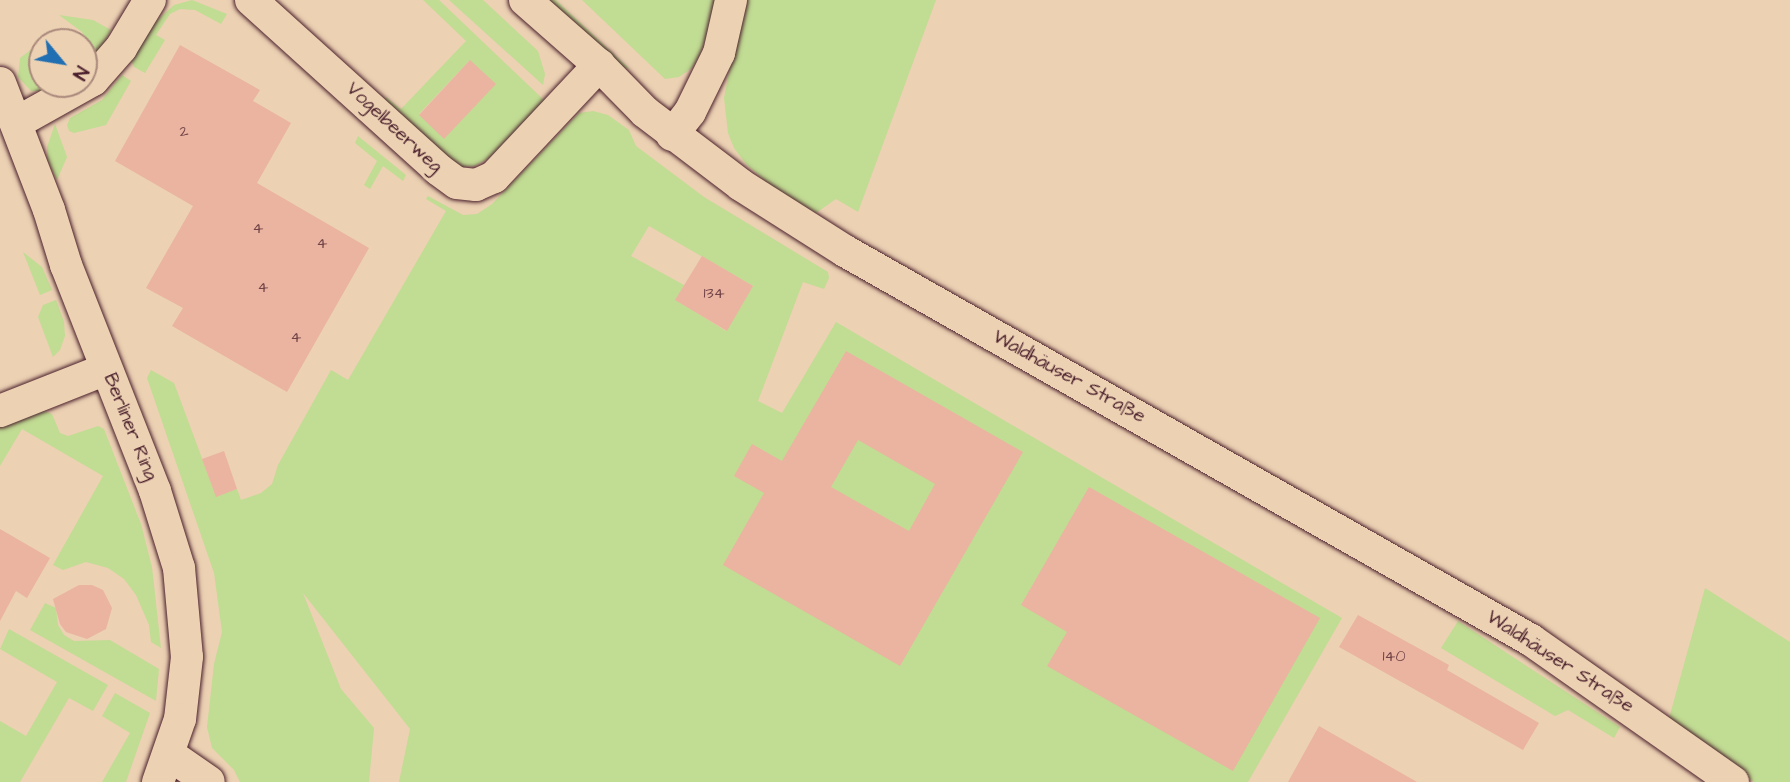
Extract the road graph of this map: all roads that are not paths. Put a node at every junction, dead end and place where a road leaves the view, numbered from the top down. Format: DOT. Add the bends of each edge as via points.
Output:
graph roads {
  1 [pos="150,0"];
  2 [pos="251,0"];
  3 [pos="525,0"];
  4 [pos="731,0"];
  5 [pos="599,65"];
  6 [pos="0,83"];
  7 [pos="16,123"];
  8 [pos="672,135"];
  9 [pos="106,369"];
  10 [pos="0,411"];
  11 [pos="164,768"];
  12 [pos="209,782"];
  13 [pos="1733,782"];
  1 -- 7 [label="street" via="121,48 93,80"];
  2 -- 5 [label="street, Vogelbeerweg" via="457,183 476,186 494,177"];
  3 -- 5 [label="street, Waldhäuser Straße"];
  4 -- 8 [label="street" via="719,53 690,112"];
  5 -- 8 [label="street, Waldhäuser Straße"];
  6 -- 7 [label="street, Berliner Ring"];
  7 -- 9 [label="street, Berliner Ring"];
  8 -- 13 [label="street, Waldhäuser Straße" via="845,251 1531,640"];
  9 -- 10 [label="street"];
  9 -- 11 [label="street, Berliner Ring" via="155,491 179,568 187,657 180,719"];
  11 -- 12 [label="street"];
}
